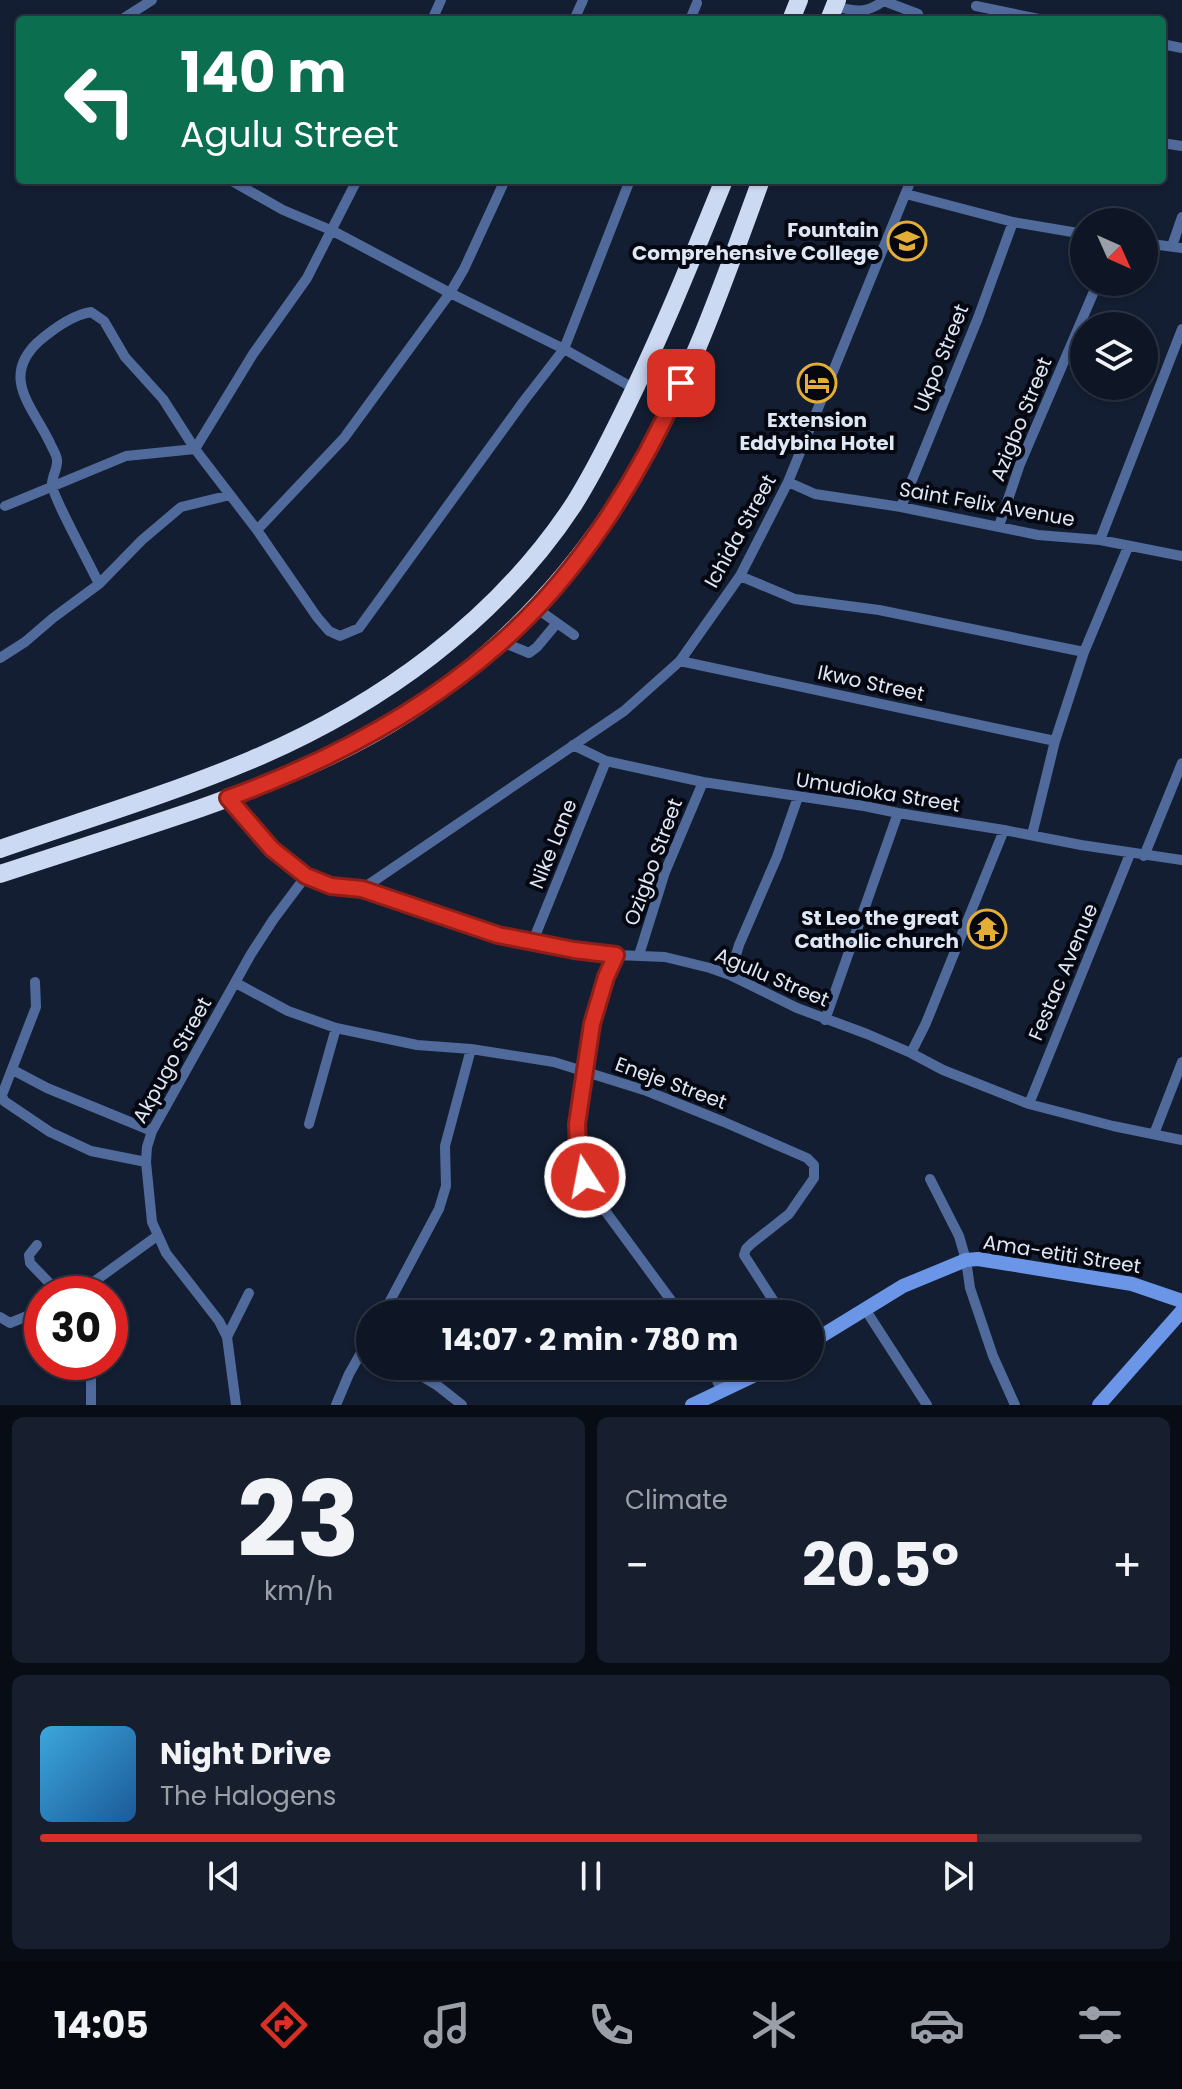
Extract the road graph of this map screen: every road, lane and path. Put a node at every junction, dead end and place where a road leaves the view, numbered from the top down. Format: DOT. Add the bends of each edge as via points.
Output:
graph roads {
  1 [pos="152,0"];
  2 [pos="885,1"];
  3 [pos="697,3"];
  4 [pos="977,3"];
  5 [pos="833,9"];
  6 [pos="918,14"];
  7 [pos="127,16"];
  8 [pos="692,16"];
  9 [pos="1028,16"];
  10 [pos="237,184"];
  11 [pos="355,184"];
  12 [pos="503,184"];
  13 [pos="628,184"];
  14 [pos="722,184"];
  15 [pos="759,184"];
  16 [pos="910,184"];
  17 [pos="906,194"];
  18 [pos="1182,217"];
  19 [pos="1013,222"];
  20 [pos="333,231"];
  21 [pos="1070,232"];
  22 [pos="1177,247"];
  23 [pos="450,293"];
  24 [pos="1092,296"];
  25 [pos="1182,329"];
  26 [pos="564,349"];
  27 [pos="635,389"];
  28 [pos="195,449"];
  29 [pos="788,482"];
  30 [pos="51,487"];
  31 [pos="230,495"];
  32 [pos="5,506"];
  33 [pos="901,507"];
  34 [pos="999,526"];
  35 [pos="257,530"];
  36 [pos="1100,540"];
  37 [pos="1128,547"];
  38 [pos="1182,556"];
  39 [pos="740,576"];
  40 [pos="99,584"];
  41 [pos="536,608"];
  42 [pos="557,623"];
  43 [pos="574,635"];
  44 [pos="502,642"];
  45 [pos="1084,652"];
  46 [pos="0,658"];
  47 [pos="680,661"];
  48 [pos="1055,741"];
  49 [pos="573,745"];
  50 [pos="606,761"];
  51 [pos="1182,763"];
  52 [pos="703,782"];
  53 [pos="798,797"];
  54 [pos="228,798"];
  55 [pos="898,813"];
  56 [pos="1004,830"];
  57 [pos="1032,835"];
  58 [pos="0,849"];
  59 [pos="1130,854"];
  60 [pos="1144,856"];
  61 [pos="1182,860"];
  62 [pos="0,874"];
  63 [pos="306,876"];
  64 [pos="362,889"];
  65 [pos="533,941"];
  66 [pos="616,955"];
  67 [pos="639,955"];
  68 [pos="730,975"];
  69 [pos="35,982"];
  70 [pos="236,983"];
  71 [pos="825,1020"];
  72 [pos="336,1028"];
  73 [pos="471,1049"];
  74 [pos="911,1053"];
  75 [pos="1182,1062"];
  76 [pos="13,1070"];
  77 [pos="586,1072"];
  78 [pos="1029,1104"];
  79 [pos="309,1124"];
  80 [pos="152,1131"];
  81 [pos="1154,1134"];
  82 [pos="1182,1140"];
  83 [pos="146,1162"];
  84 [pos="930,1179"];
  85 [pos="157,1236"];
  86 [pos="37,1245"];
  87 [pos="966,1260"];
  88 [pos="43,1276"];
  89 [pos="102,1276"];
  90 [pos="249,1293"];
  91 [pos="390,1300"];
  92 [pos="671,1300"];
  93 [pos="773,1300"];
  94 [pos="1182,1301"];
  95 [pos="865,1309"];
  96 [pos="1182,1311"];
  97 [pos="0,1317"];
  98 [pos="24,1317"];
  99 [pos="824,1334"];
  100 [pos="227,1337"];
  101 [pos="356,1363"];
  102 [pos="91,1380"];
  103 [pos="428,1380"];
  104 [pos="717,1380"];
  105 [pos="745,1380"];
  106 [pos="722,1391"];
  107 [pos="697,1404"];
  108 [pos="91,1405"];
  109 [pos="236,1405"];
  110 [pos="336,1405"];
  111 [pos="462,1405"];
  112 [pos="927,1405"];
  113 [pos="1015,1405"];
  114 [pos="1099,1405"];
  1 -- 7 [label="street"];
  2 -- 5 [label="street" via="861,11"];
  2 -- 6 [label="street"];
  3 -- 8 [label="street"];
  4 -- 9 [label="street"];
  10 -- 20 [label="street"];
  11 -- 20 [label="street"];
  12 -- 23 [label="street"];
  13 -- 26 [label="street"];
  14 -- 27 [label="highway"];
  15 -- 41 [label="highway" via="702,334 641,464 594,537"];
  16 -- 17 [label="street, Ichida Street"];
  17 -- 19 [label="street"];
  17 -- 29 [label="street, Ichida Street"];
  18 -- 22 [label="street"];
  19 -- 21 [label="street"];
  19 -- 33 [label="street, Ukpo Street"];
  20 -- 23 [label="street"];
  20 -- 28 [label="street"];
  23 -- 26 [label="street"];
  23 -- 35 [label="street" via="344,438"];
  24 -- 34 [label="street, Azigbo Street"];
  25 -- 36 [label="street"];
  26 -- 27 [label="street"];
  26 -- 35 [label="street" via="359,628 340,636 329,631"];
  27 -- 58 [label="highway" via="592,474 535,554 484,610 402,679 251,760"];
  28 -- 30 [label="street" via="126,456"];
  28 -- 30 [label="street" via="104,321 91,312 82,313 32,346 18,374 21,396 58,459"];
  28 -- 31 [label="street"];
  29 -- 33 [label="street, Saint Felix Avenue" via="815,494"];
  29 -- 39 [label="street, Ichida Street"];
  30 -- 32 [label="street"];
  30 -- 40 [label="street"];
  31 -- 35 [label="street"];
  31 -- 40 [label="street" via="181,507"];
  33 -- 34 [label="street, Saint Felix Avenue"];
  34 -- 36 [label="street, Saint Felix Avenue"];
  36 -- 37 [label="street, Saint Felix Avenue"];
  37 -- 38 [label="street, Saint Felix Avenue"];
  37 -- 45 [label="street"];
  39 -- 45 [label="street" via="795,599 879,610"];
  39 -- 47 [label="street, Ichida Street"];
  40 -- 46 [label="street"];
  41 -- 42 [label="street"];
  41 -- 44 [label="highway"];
  42 -- 43 [label="street"];
  42 -- 44 [label="street" via="529,653"];
  44 -- 54 [label="highway" via="441,691 373,734"];
  45 -- 48 [label="street"];
  47 -- 48 [label="street, Ikwo Street"];
  47 -- 49 [label="street, Ichida Street" via="624,711"];
  48 -- 57 [label="street"];
  49 -- 50 [label="street, Umudioka Street"];
  49 -- 64 [label="street, Ichida Street"];
  50 -- 52 [label="street, Umudioka Street"];
  50 -- 65 [label="street, Nike Lane"];
  51 -- 60 [label="street"];
  52 -- 53 [label="street, Umudioka Street"];
  52 -- 67 [label="street, Ozigbo Street" via="665,872"];
  53 -- 55 [label="street, Umudioka Street"];
  53 -- 68 [label="street"];
  54 -- 62 [label="highway"];
  54 -- 63 [label="street, Agulu Street" via="272,849"];
  55 -- 56 [label="street, Umudioka Street"];
  55 -- 71 [label="street"];
  56 -- 57 [label="street, Umudioka Street"];
  56 -- 74 [label="street"];
  57 -- 59 [label="street, Umudioka Street"];
  59 -- 60 [label="street, Umudioka Street"];
  59 -- 78 [label="street, Festac Avenue"];
  60 -- 61 [label="street, Umudioka Street"];
  63 -- 64 [label="street, Agulu Street" via="331,886"];
  63 -- 70 [label="street, Akpugo Street"];
  64 -- 65 [label="street, Agulu Street" via="498,935"];
  65 -- 66 [label="street, Agulu Street"];
  66 -- 67 [label="street, Agulu Street"];
  66 -- 77 [label="street" via="592,1024"];
  67 -- 68 [label="street, Agulu Street"];
  68 -- 71 [label="street, Agulu Street"];
  69 -- 76 [label="street" via="36,1007"];
  70 -- 72 [label="street, Eneje Street" via="288,1011"];
  70 -- 80 [label="street, Akpugo Street"];
  71 -- 74 [label="street, Agulu Street"];
  72 -- 73 [label="street, Eneje Street" via="417,1045"];
  72 -- 79 [label="street"];
  73 -- 77 [label="street, Eneje Street"];
  73 -- 91 [label="street" via="445,1146 446,1186 439,1209"];
  74 -- 78 [label="street, Agulu Street"];
  75 -- 81 [label="street"];
  76 -- 80 [label="street"];
  76 -- 83 [label="street" via="2,1095 10,1106 91,1151"];
  77 -- 92 [label="street" via="577,1124 585,1177"];
  77 -- 93 [label="street, Eneje Street" via="724,1122 814,1165 814,1178 789,1214 744,1255"];
  78 -- 81 [label="street, Agulu Street"];
  80 -- 83 [label="street, Akpugo Street"];
  81 -- 82 [label="street, Agulu Street"];
  83 -- 85 [label="street, Akpugo Street"];
  84 -- 87 [label="street"];
  85 -- 89 [label="street"];
  85 -- 100 [label="street, Akpugo Street"];
  86 -- 88 [label="street" via="30,1263"];
  87 -- 94 [label="street, Ama-etiti Street" via="1132,1284"];
  87 -- 95 [label="street, Ama-etiti Street" via="903,1286"];
  87 -- 113 [label="street" via="988,1343"];
  90 -- 100 [label="street"];
  95 -- 99 [label="street, Ama-etiti Street"];
  95 -- 112 [label="street"];
  96 -- 114 [label="street"];
  97 -- 98 [label="street" via="10,1323"];
  100 -- 109 [label="street, Akpugo Street"];
  101 -- 110 [label="street"];
  102 -- 108 [label="street"];
  103 -- 111 [label="street"];
  104 -- 106 [label="street"];
  105 -- 106 [label="street"];
  106 -- 107 [label="street"];
}
